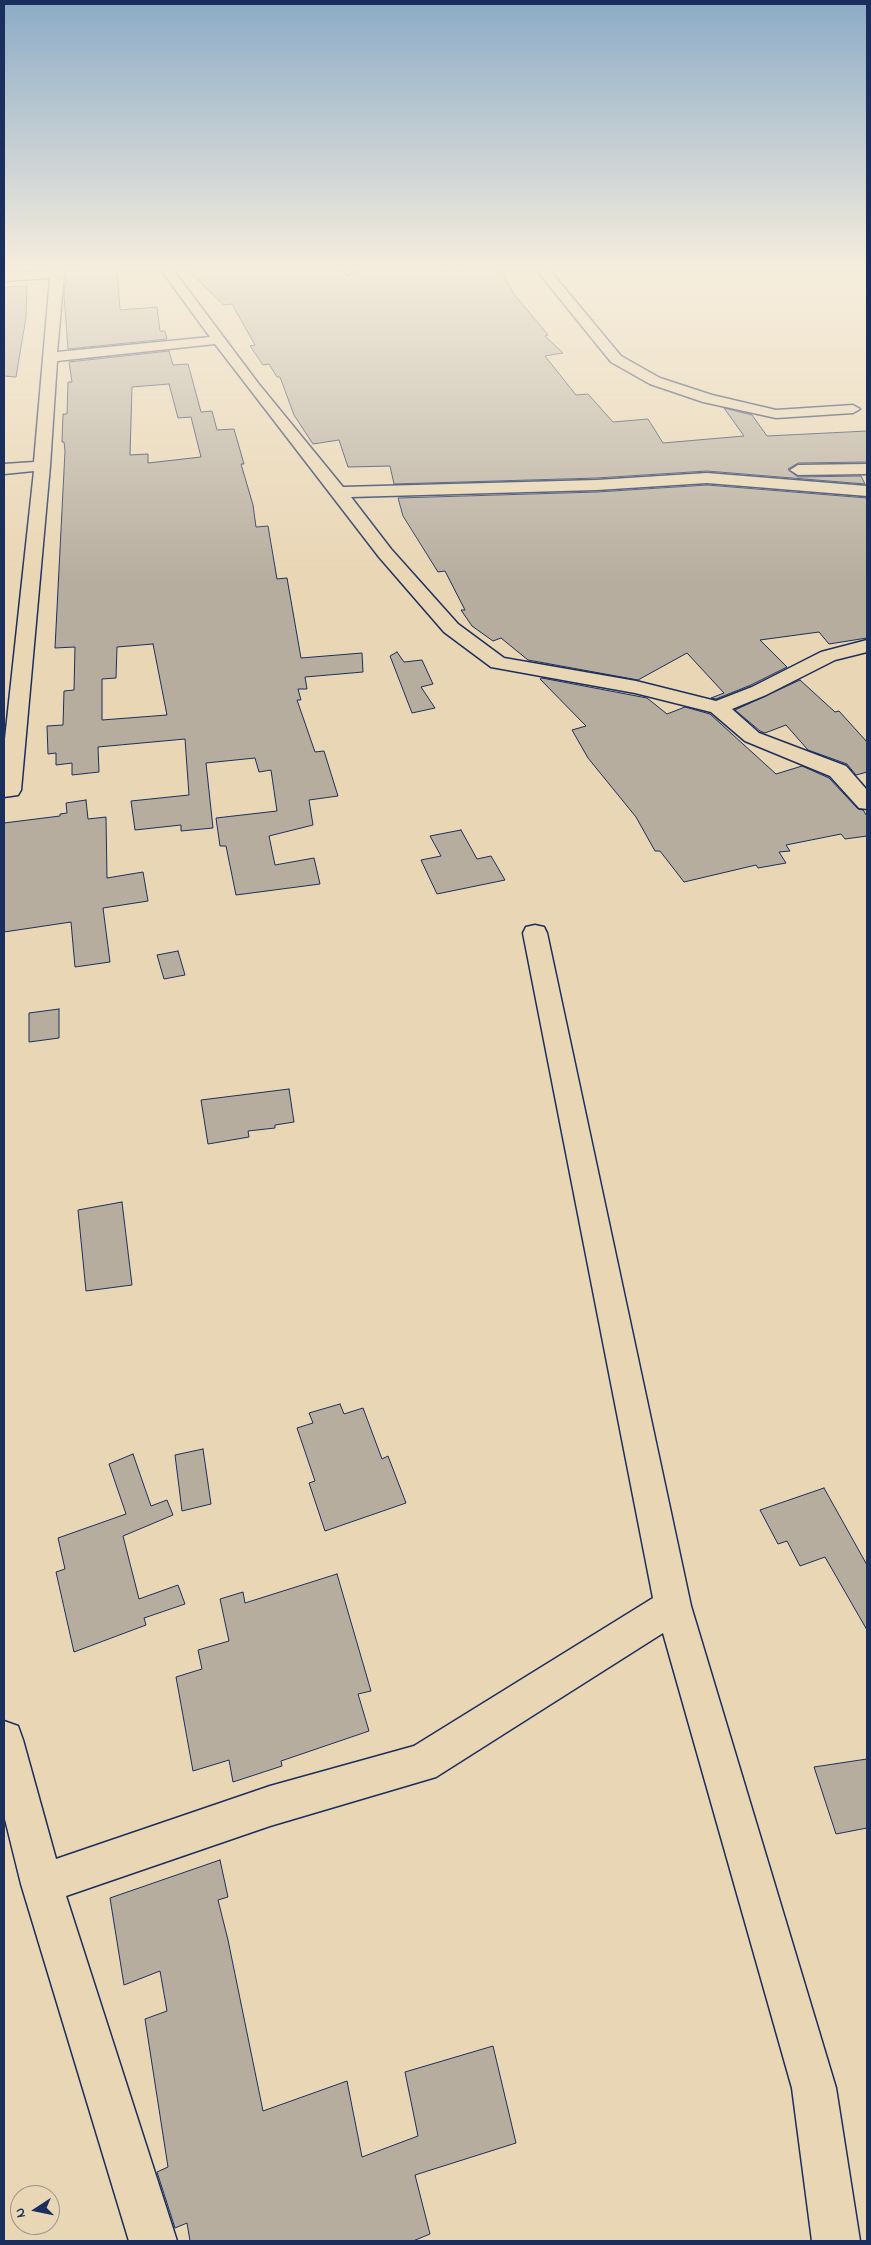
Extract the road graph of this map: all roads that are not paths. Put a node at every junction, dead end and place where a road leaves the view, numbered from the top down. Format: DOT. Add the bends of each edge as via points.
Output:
graph roads {
  1 [pos="51,372"];
  2 [pos="242,372"];
  3 [pos="639,372"];
  4 [pos="853,409"];
  5 [pos="42,466"];
  6 [pos="4,469"];
  7 [pos="867,469"];
  8 [pos="707,478"];
  9 [pos="867,491"];
  10 [pos="339,492"];
  11 [pos="867,646"];
  12 [pos="718,708"];
  13 [pos="4,791"];
  14 [pos="867,803"];
  15 [pos="535,933"];
  16 [pos="673,1606"];
  17 [pos="4,1740"];
  18 [pos="42,1884"];
  19 [pos="153,2241"];
  20 [pos="836,2241"];
  1 -- 5 [label="street"];
  2 -- 10 [label="street"];
  3 -- 4 [label="street" via="655,381 708,399 776,414"];
  5 -- 6 [label="street"];
  5 -- 13 [label="street" via="10,790"];
  7 -- 8 [label="street" via="790,470"];
  8 -- 9 [label="street"];
  8 -- 10 [label="street" via="578,486"];
  10 -- 12 [label="street" via="385,553 451,628 498,663 636,687"];
  11 -- 12 [label="street" via="828,656"];
  12 -- 14 [label="street" via="752,737 838,771"];
  15 -- 16 [label="street"];
  16 -- 18 [label="street" via="422,1763 270,1806"];
  16 -- 20 [label="street" via="814,2088"];
  17 -- 18 [label="street"];
  18 -- 19 [label="street"];
}
